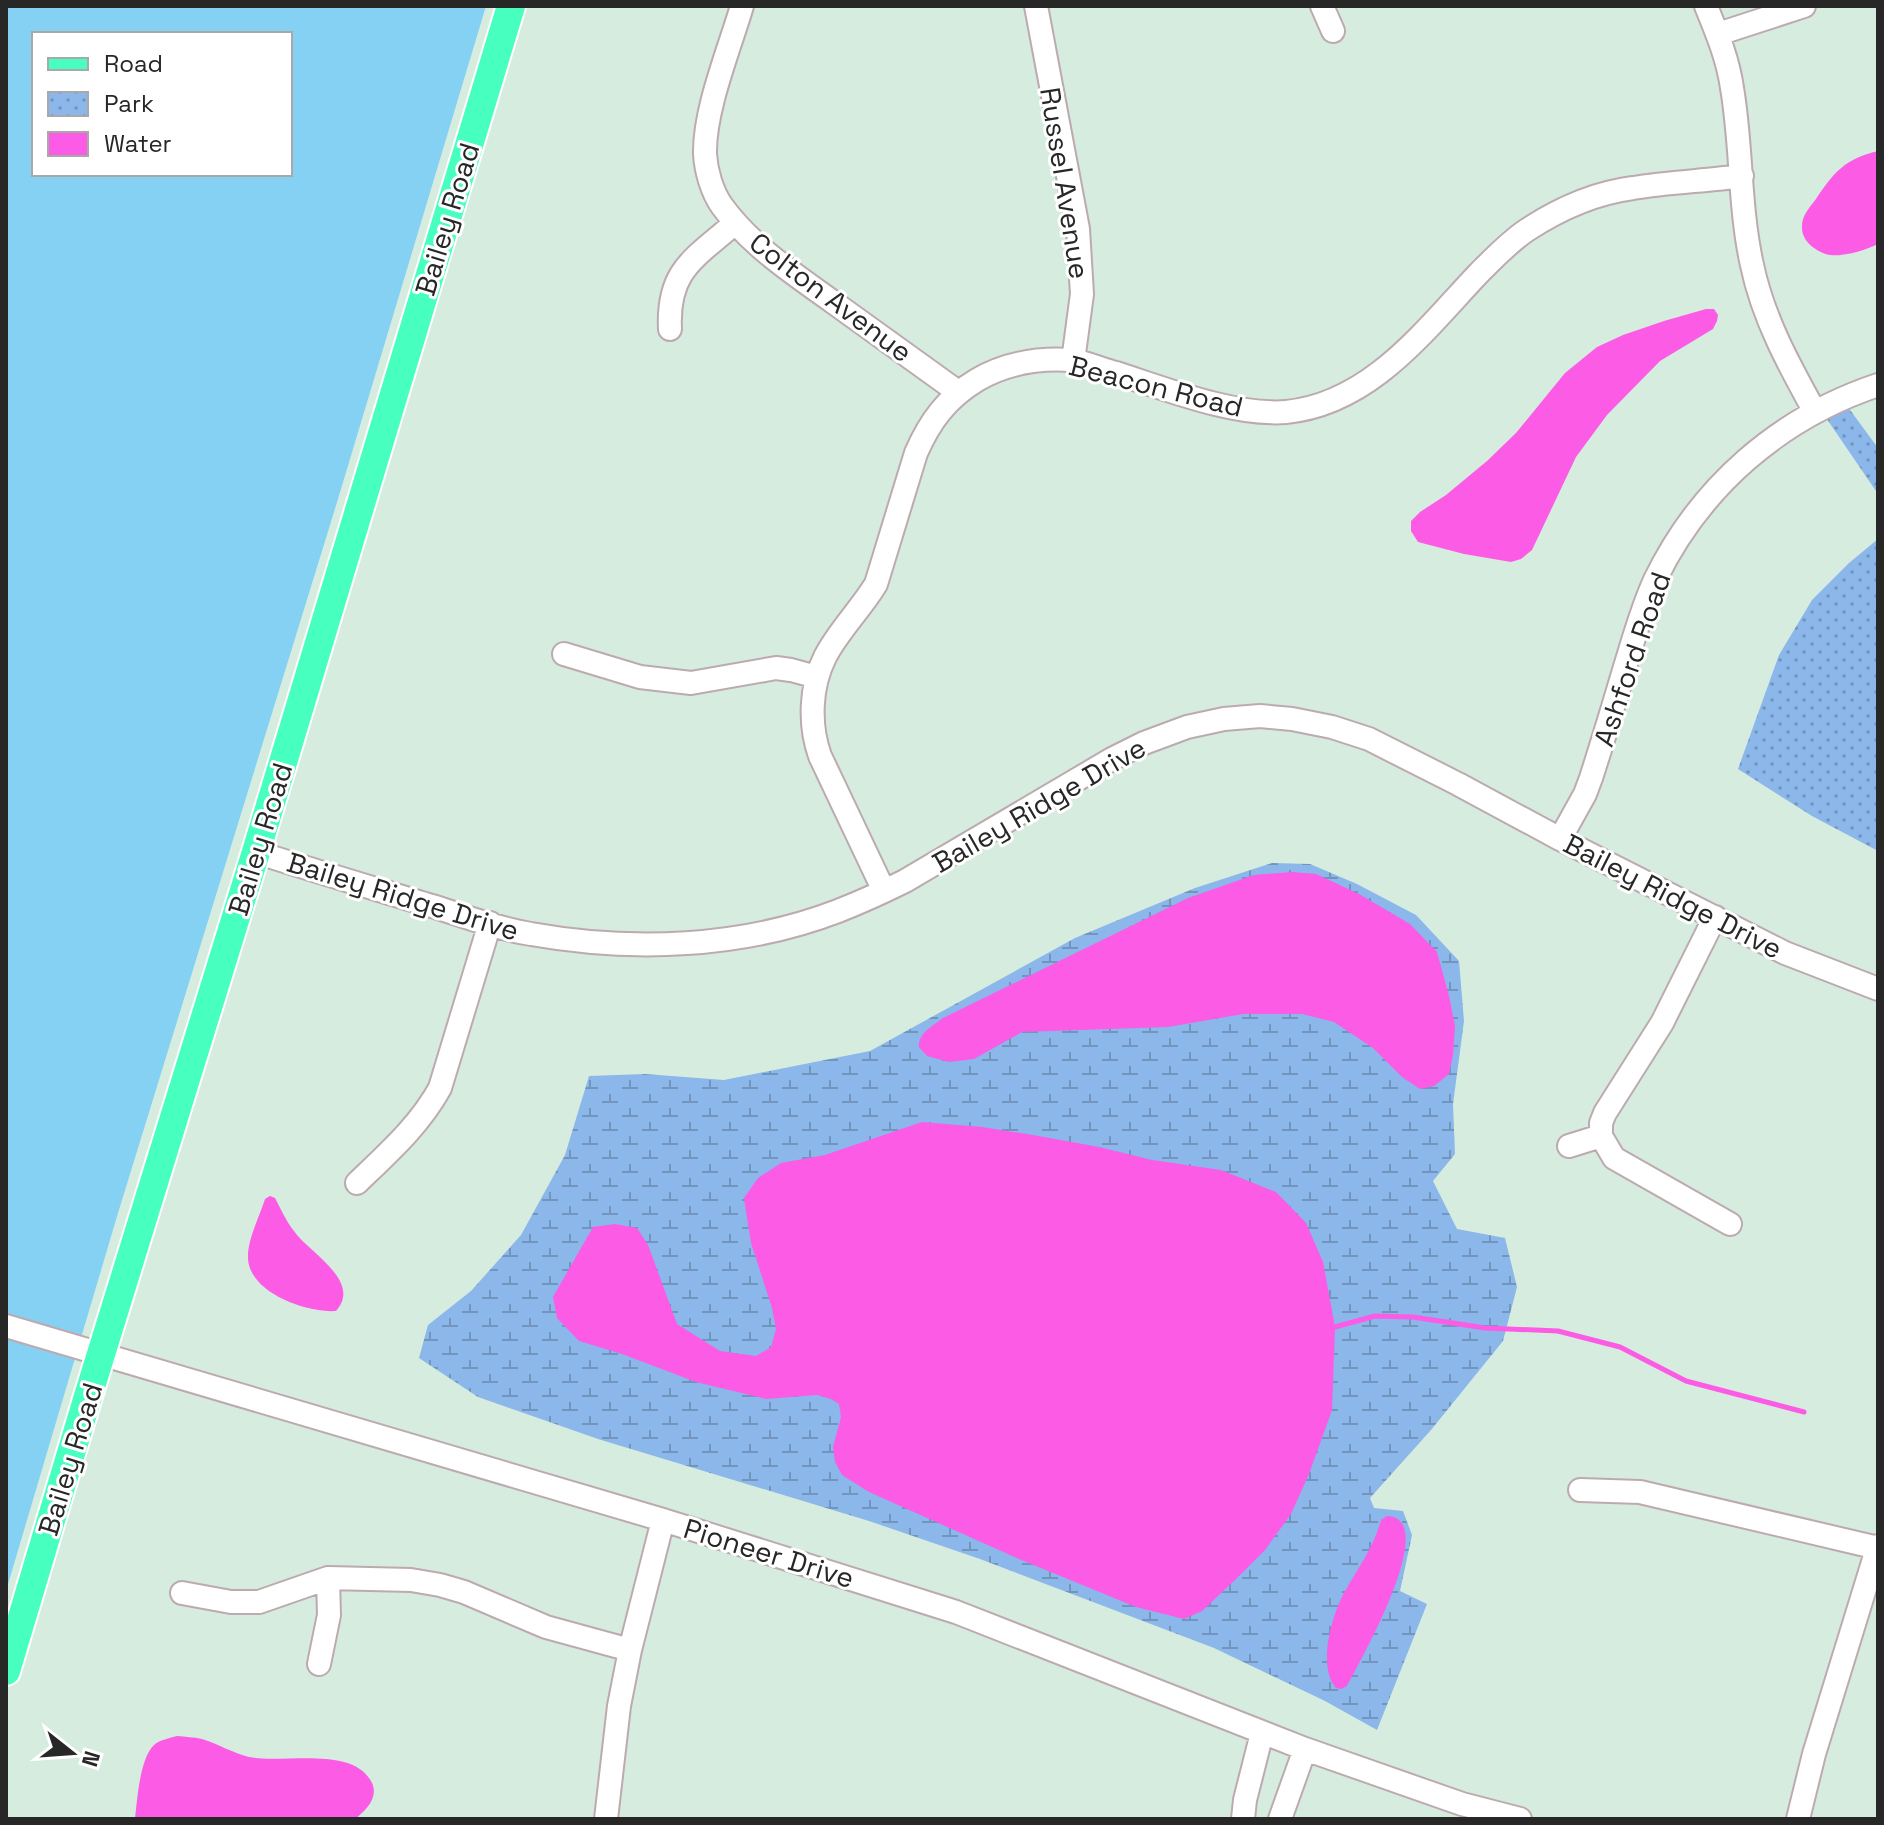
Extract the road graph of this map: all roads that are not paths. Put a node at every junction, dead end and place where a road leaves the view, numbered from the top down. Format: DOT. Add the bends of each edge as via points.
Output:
graph roads {
  1 [pos="511,6"];
  2 [pos="742,6"];
  3 [pos="1036,6"];
  4 [pos="1322,6"];
  5 [pos="1706,6"];
  6 [pos="1804,6"];
  7 [pos="1333,31"];
  8 [pos="1718,34"];
  9 [pos="1742,176"];
  10 [pos="735,223"];
  11 [pos="670,329"];
  12 [pos="1073,361"];
  13 [pos="1878,385"];
  14 [pos="958,392"];
  15 [pos="1815,412"];
  16 [pos="564,654"];
  17 [pos="817,677"];
  18 [pos="1560,839"];
  19 [pos="256,852"];
  20 [pos="884,891"];
  21 [pos="1715,917"];
  22 [pos="490,923"];
  23 [pos="1878,989"];
  24 [pos="1601,1136"];
  25 [pos="1569,1146"];
  26 [pos="357,1183"];
  27 [pos="1730,1224"];
  28 [pos="6,1326"];
  29 [pos="102,1354"];
  30 [pos="1580,1490"];
  31 [pos="663,1520"];
  32 [pos="1878,1547"];
  33 [pos="328,1578"];
  34 [pos="182,1593"];
  35 [pos="630,1650"];
  36 [pos="319,1664"];
  37 [pos="6,1671"];
  38 [pos="1262,1733"];
  39 [pos="1305,1749"];
  40 [pos="606,1819"];
  41 [pos="1243,1819"];
  42 [pos="1280,1819"];
  43 [pos="1520,1819"];
  44 [pos="1798,1819"];
  1 -- 19 [label="main road, Bailey Road"];
  2 -- 10 [label="street, Colton Avenue" via="705,133 710,180"];
  3 -- 12 [label="street, Russel Avenue" via="1079,241 1082,294"];
  4 -- 7 [label="street"];
  5 -- 8 [label="street"];
  6 -- 8 [label="street"];
  8 -- 9 [label="street" via="1733,89"];
  9 -- 12 [label="street, Beacon Road" via="1633,188 1559,211 1499,253 1393,362 1341,397 1312,406 1286,412 1230,408"];
  9 -- 15 [label="street" via="1751,263 1760,295 1771,328"];
  10 -- 11 [label="street" via="678,277 669,309"];
  10 -- 14 [label="street, Colton Avenue" via="773,259"];
  12 -- 14 [label="street, Beacon Road" via="1017,363"];
  13 -- 15 [label="street, Ashford Road"];
  14 -- 17 [label="street, Beacon Road" via="916,453 876,584"];
  15 -- 18 [label="street, Ashford Road" via="1748,457 1721,483 1672,548 1638,623 1585,794"];
  16 -- 17 [label="street" via="664,681 691,683 776,668"];
  17 -- 20 [label="street, Beacon Road" via="815,742"];
  18 -- 20 [label="street, Bailey Ridge Drive" via="1369,739 1332,727 1260,716 1187,727 1144,743"];
  18 -- 21 [label="street, Bailey Ridge Drive"];
  19 -- 22 [label="street, Bailey Ridge Drive"];
  19 -- 29 [label="main road, Bailey Road"];
  20 -- 22 [label="street, Bailey Ridge Drive" via="796,924 703,942 578,941"];
  21 -- 23 [label="street, Bailey Ridge Drive" via="1785,953"];
  21 -- 24 [label="street" via="1662,1023 1605,1113"];
  22 -- 26 [label="street" via="440,1088 411,1130"];
  24 -- 25 [label="street"];
  24 -- 27 [label="street" via="1614,1158"];
  28 -- 29 [label="street, Pioneer Drive"];
  29 -- 31 [label="street, Pioneer Drive"];
  29 -- 37 [label="main road, Bailey Road"];
  30 -- 32 [label="street" via="1640,1492"];
  31 -- 35 [label="street"];
  31 -- 38 [label="street, Pioneer Drive" via="956,1612"];
  32 -- 44 [label="street"];
  33 -- 34 [label="street" via="259,1602"];
  33 -- 35 [label="street" via="440,1585 546,1627"];
  33 -- 36 [label="street" via="329,1615"];
  35 -- 40 [label="street"];
  38 -- 39 [label="street, Pioneer Drive"];
  38 -- 41 [label="street"];
  39 -- 42 [label="street"];
  39 -- 43 [label="street, Pioneer Drive"];
}
